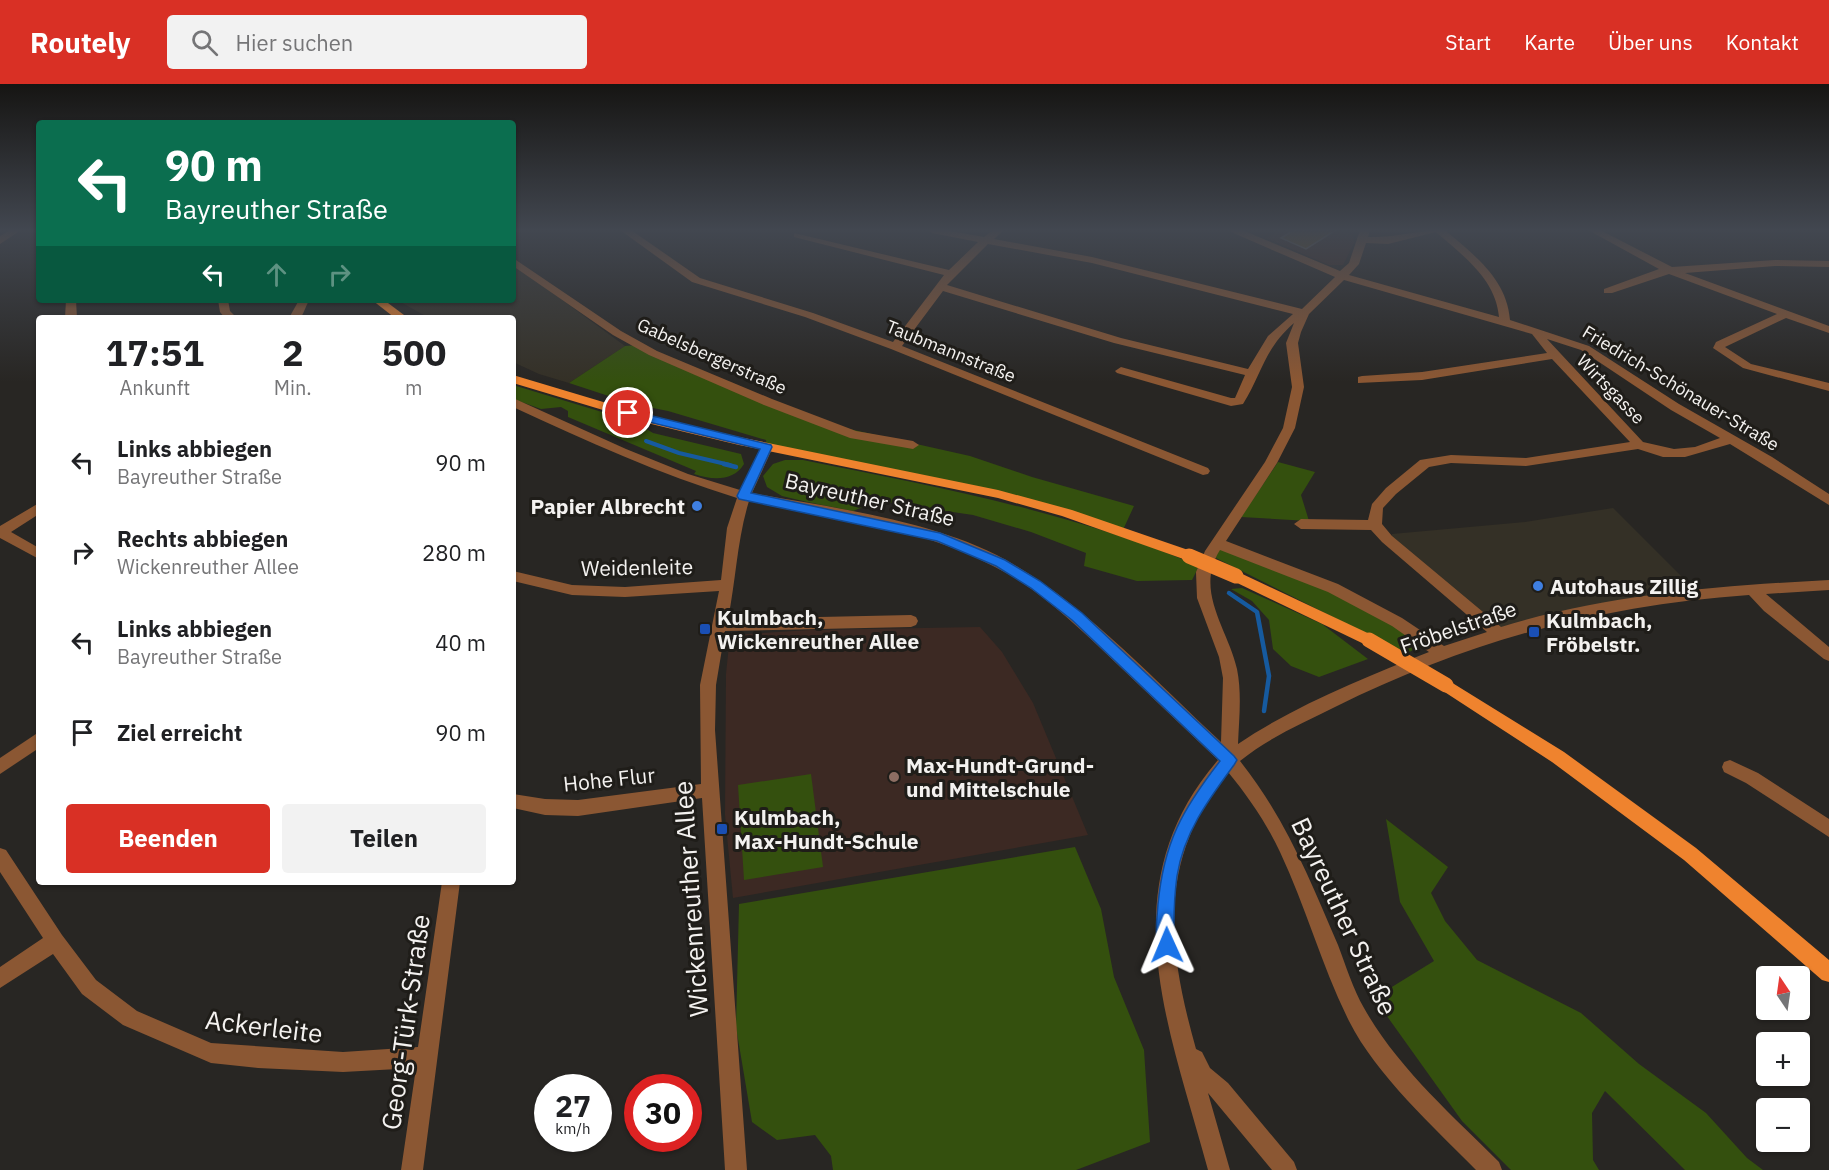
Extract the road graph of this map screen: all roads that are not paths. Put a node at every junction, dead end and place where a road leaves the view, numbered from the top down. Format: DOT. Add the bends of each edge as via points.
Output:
graph roads {
  1 [pos="541,281"];
  2 [pos="698,281"];
  3 [pos="946,281"];
  4 [pos="1178,281"];
  5 [pos="1337,281"];
  6 [pos="1357,281"];
  7 [pos="1493,281"];
  8 [pos="1634,281"];
  9 [pos="1697,281"];
  10 [pos="941,287"];
  11 [pos="1608,291"];
  12 [pos="367,303"];
  13 [pos="381,303"];
  14 [pos="1304,313"];
  15 [pos="1786,314"];
  16 [pos="383,315"];
  17 [pos="398,315"];
  18 [pos="1505,322"];
  19 [pos="1534,330"];
  20 [pos="1829,330"];
  21 [pos="896,347"];
  22 [pos="1552,356"];
  23 [pos="1121,371"];
  24 [pos="1251,373"];
  25 [pos="516,380"];
  26 [pos="1362,380"];
  27 [pos="1829,387"];
  28 [pos="516,403"];
  29 [pos="1731,439"];
  30 [pos="913,445"];
  31 [pos="1639,445"];
  32 [pos="767,447"];
  33 [pos="1203,471"];
  34 [pos="744,496"];
  35 [pos="1829,500"];
  36 [pos="36,510"];
  37 [pos="1301,524"];
  38 [pos="1375,525"];
  39 [pos="0,532"];
  40 [pos="1217,543"];
  41 [pos="36,552"];
  42 [pos="516,577"];
  43 [pos="728,585"];
  44 [pos="1829,585"];
  45 [pos="1752,590"];
  46 [pos="911,621"];
  47 [pos="719,625"];
  48 [pos="1498,633"];
  49 [pos="1442,653"];
  50 [pos="1829,655"];
  51 [pos="36,741"];
  52 [pos="1229,760"];
  53 [pos="0,767"];
  54 [pos="1730,767"];
  55 [pos="710,790"];
  56 [pos="516,802"];
  57 [pos="1829,829"];
  58 [pos="0,856"];
  59 [pos="452,885"];
  60 [pos="55,941"];
  61 [pos="1829,973"];
  62 [pos="0,978"];
  63 [pos="1181,1032"];
  64 [pos="427,1057"];
  65 [pos="412,1170"];
  66 [pos="736,1170"];
  67 [pos="1219,1170"];
  68 [pos="1286,1170"];
  69 [pos="1491,1170"];
  1 -- 30 [label="street, Gabelsbergerstraße" via="653,353 845,432"];
  2 -- 21 [label="street, Taubmannstraße"];
  3 -- 10 [label="street"];
  4 -- 14 [label="street"];
  5 -- 14 [label="street"];
  6 -- 18 [label="street, Friedrich-Schönauer-Straße"];
  7 -- 18 [label="street" via="1506,309"];
  8 -- 11 [label="street"];
  9 -- 15 [label="street"];
  10 -- 21 [label="street"];
  10 -- 24 [label="street" via="1118,341"];
  12 -- 16 [label="main road"];
  13 -- 17 [label="main road"];
  14 -- 24 [label="street" via="1295,315 1280,329"];
  14 -- 40 [label="street" via="1292,343 1298,387 1289,428 1271,463"];
  15 -- 20 [label="street"];
  15 -- 27 [label="street" via="1720,344 1719,348 1747,366"];
  18 -- 19 [label="street, Friedrich-Schönauer-Straße"];
  19 -- 22 [label="street, Wirtsgasse"];
  19 -- 29 [label="street, Friedrich-Schönauer-Straße" via="1585,348"];
  21 -- 33 [label="street, Taubmannstraße"];
  22 -- 26 [label="street" via="1422,376"];
  22 -- 31 [label="street, Wirtsgasse" via="1616,416"];
  23 -- 24 [label="street" via="1231,402 1239,401"];
  25 -- 32 [label="main road, Bayreuther Straße" via="647,419"];
  28 -- 34 [label="street, Bayreuther Straße" via="621,452"];
  29 -- 31 [label="street" via="1676,455"];
  29 -- 35 [label="street, Friedrich-Schönauer-Straße"];
  31 -- 38 [label="street" via="1526,462 1451,459 1425,463 1382,501 1374,517"];
  32 -- 34 [label="street, Wickenreuther Allee"];
  32 -- 61 [label="main road, Bayreuther Straße, bridge" via="998,494 1078,517 1189,556 1369,640 1558,757 1690,854"];
  34 -- 43 [label="street, Wickenreuther Allee" via="734,528"];
  34 -- 52 [label="street, Bayreuther Straße" via="940,538 1000,563 1077,616"];
  36 -- 39 [label="street"];
  37 -- 38 [label="street"];
  38 -- 48 [label="street"];
  39 -- 41 [label="street"];
  40 -- 49 [label="street" via="1333,588 1397,622"];
  40 -- 52 [label="street" via="1202,576 1205,598 1229,668"];
  42 -- 43 [label="street, Weidenleite" via="572,590 625,592"];
  43 -- 47 [label="street, Wickenreuther Allee"];
  44 -- 45 [label="street, Fröbelstraße"];
  45 -- 48 [label="street, Fröbelstraße" via="1635,602"];
  45 -- 50 [label="street"];
  46 -- 47 [label="street"];
  47 -- 55 [label="street, Wickenreuther Allee" via="708,685"];
  48 -- 49 [label="street, Fröbelstraße"];
  49 -- 52 [label="street, Fröbelstraße" via="1380,677 1272,732"];
  51 -- 53 [label="street"];
  52 -- 63 [label="street" via="1183,828 1169,875 1165,926 1170,983"];
  52 -- 69 [label="street, Bayreuther Straße" via="1252,789 1287,847 1357,1015 1417,1094"];
  54 -- 57 [label="street"];
  55 -- 56 [label="street, Hohe Flur" via="578,808"];
  55 -- 66 [label="street, Wickenreuther Allee"];
  58 -- 60 [label="street, Ackerleite"];
  59 -- 64 [label="street, Georg-Türk-Straße"];
  60 -- 62 [label="street"];
  60 -- 64 [label="street, Ackerleite" via="89,987 130,1018 211,1053 343,1062"];
  63 -- 67 [label="street"];
  63 -- 68 [label="street" via="1203,1075 1221,1090"];
  64 -- 65 [label="street, Georg-Türk-Straße"];
}
